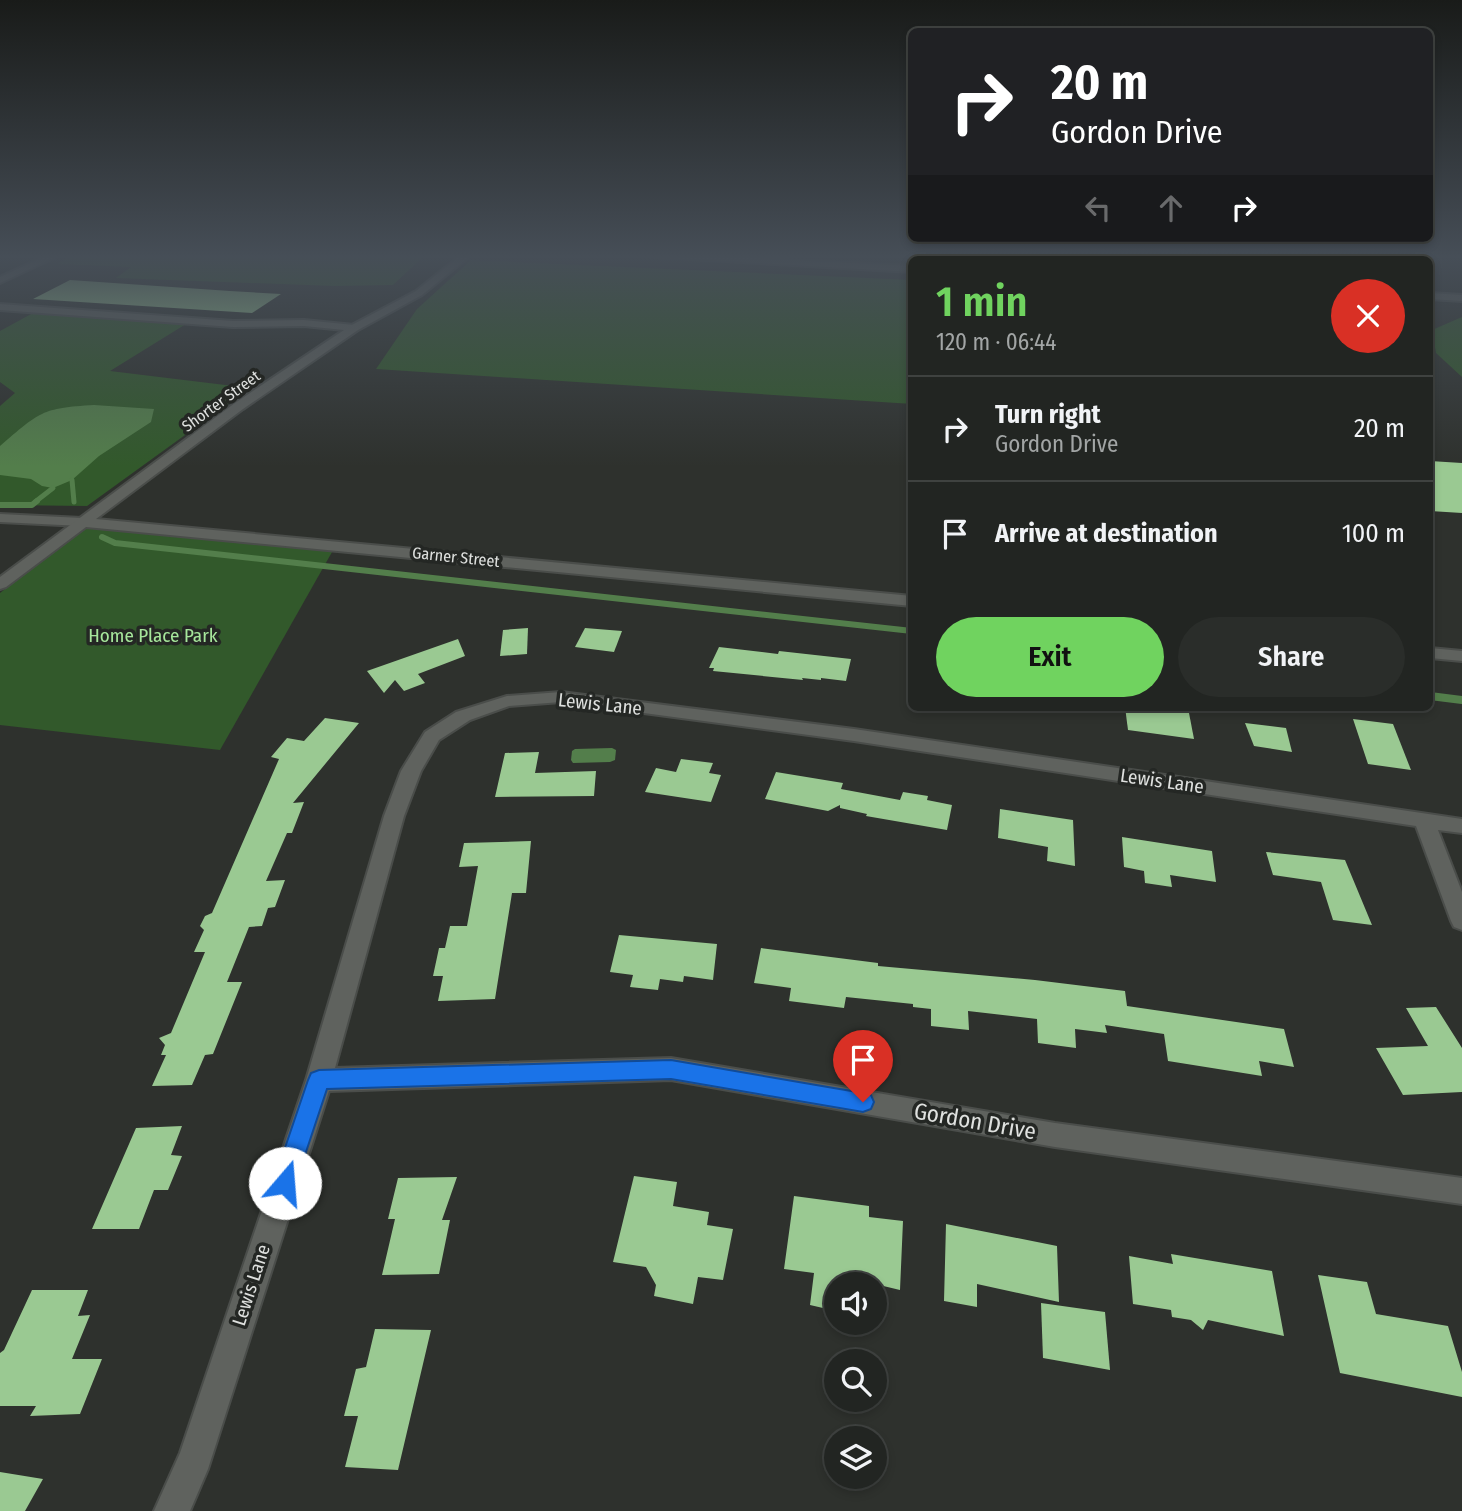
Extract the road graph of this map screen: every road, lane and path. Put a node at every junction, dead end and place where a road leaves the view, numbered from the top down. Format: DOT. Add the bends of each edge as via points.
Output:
graph roads {
  1 [pos="329,326"];
  2 [pos="359,326"];
  3 [pos="354,328"];
  4 [pos="0,518"];
  5 [pos="82,522"];
  6 [pos="0,584"];
  7 [pos="908,601"];
  8 [pos="1433,653"];
  9 [pos="1462,656"];
  10 [pos="1424,820"];
  11 [pos="1462,826"];
  12 [pos="1462,922"];
  13 [pos="319,1080"];
  14 [pos="1462,1191"];
  15 [pos="172,1511"];
  1 -- 3 [label="street"];
  2 -- 3 [label="street, Shorter Street"];
  3 -- 5 [label="street, Shorter Street"];
  4 -- 5 [label="street, Garner Street"];
  5 -- 6 [label="street, Shorter Street"];
  5 -- 7 [label="street, Garner Street"];
  8 -- 9 [label="street"];
  10 -- 11 [label="street, Lewis Lane"];
  10 -- 12 [label="street"];
  10 -- 13 [label="street, Lewis Lane" via="654,709 561,697 507,701 463,716 432,736 411,771"];
  13 -- 14 [label="street, Gordon Drive" via="671,1069 1055,1135"];
  13 -- 15 [label="street, Lewis Lane" via="196,1457"];
}
